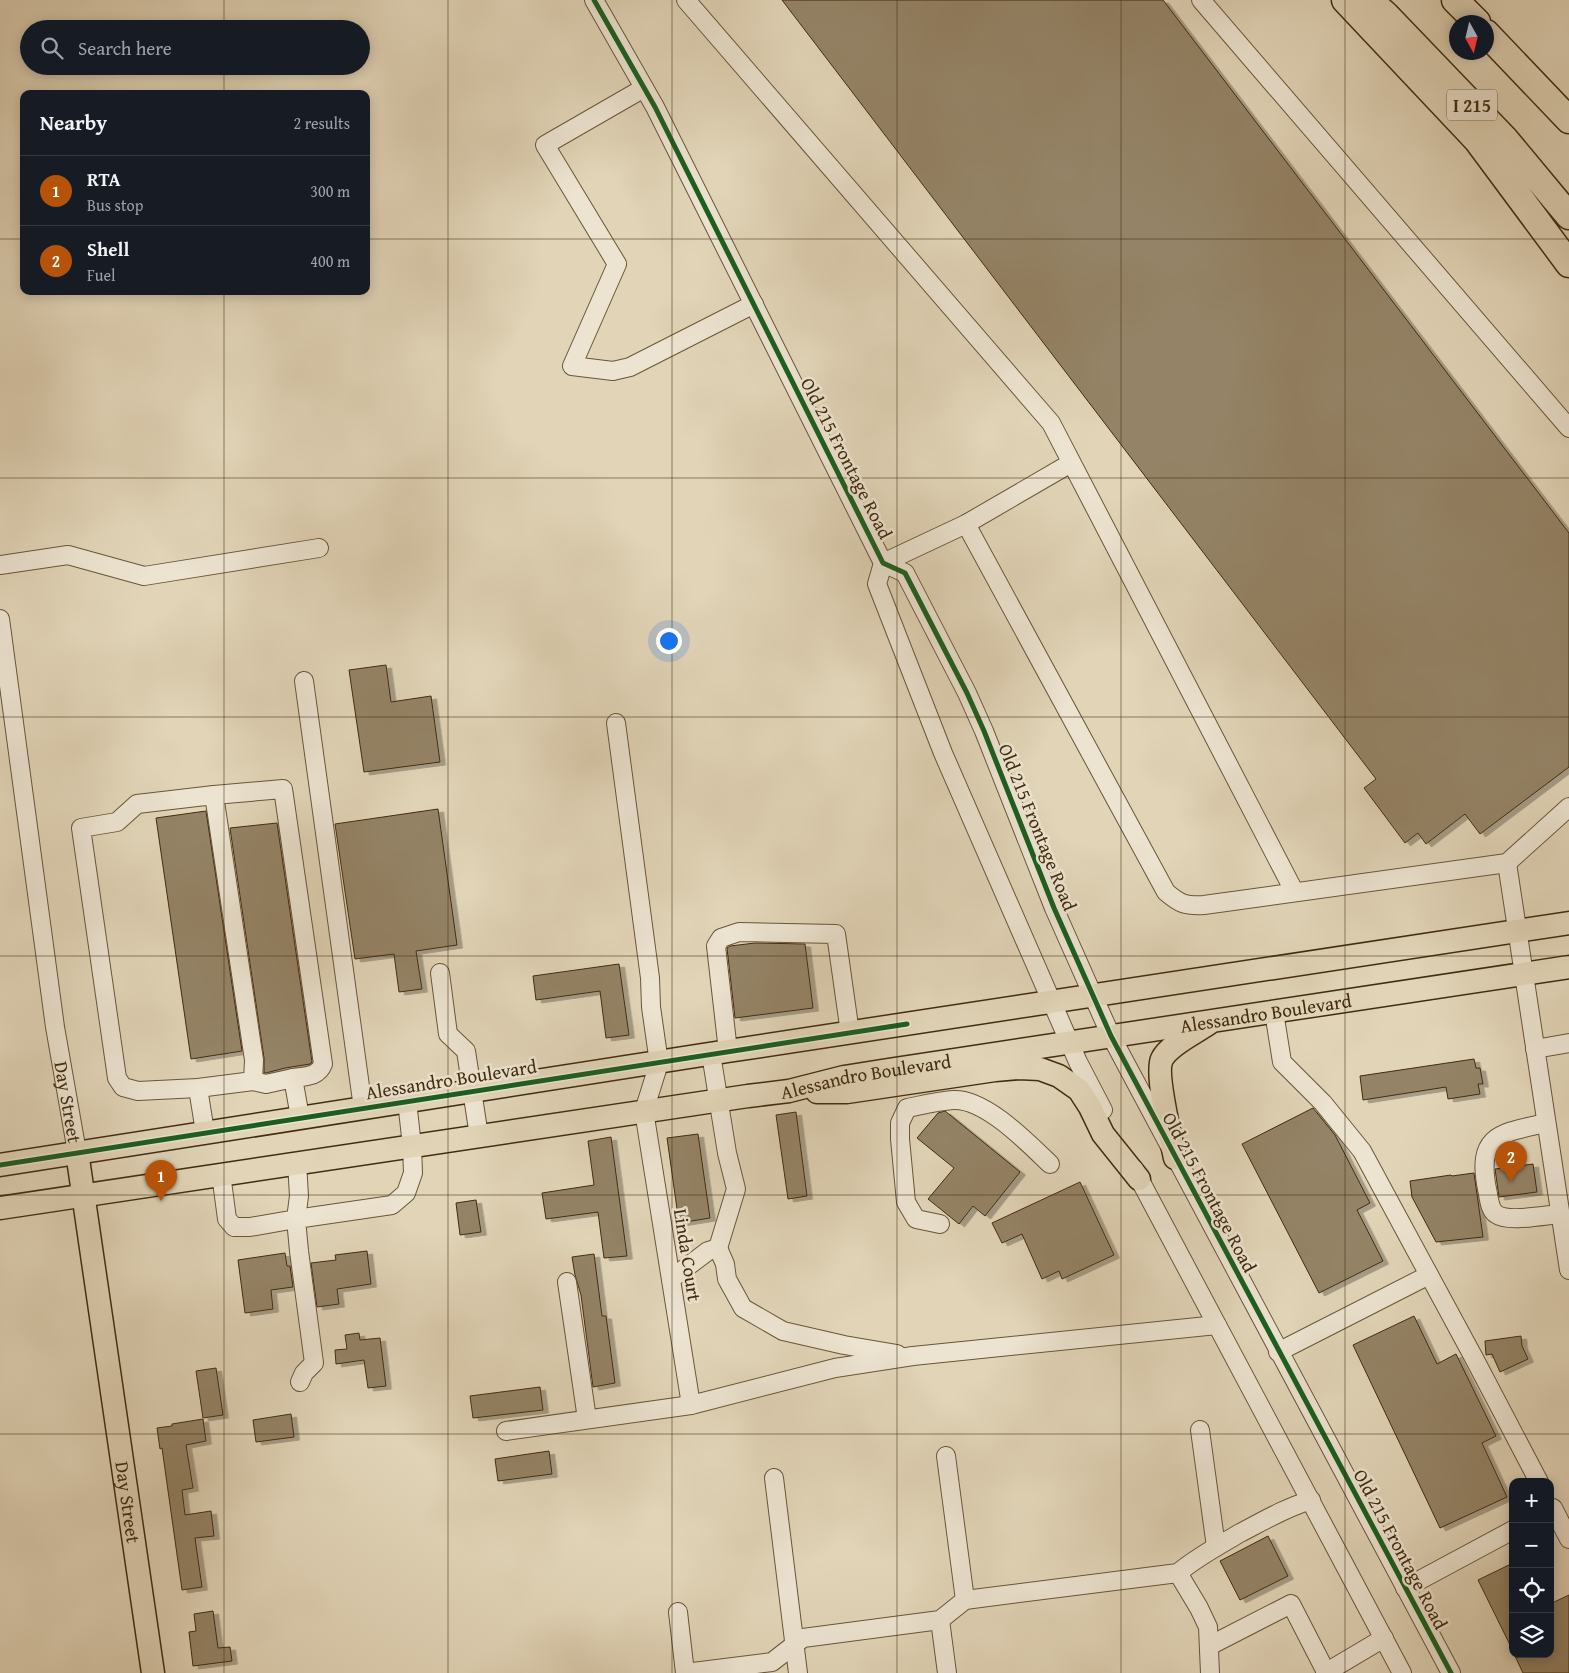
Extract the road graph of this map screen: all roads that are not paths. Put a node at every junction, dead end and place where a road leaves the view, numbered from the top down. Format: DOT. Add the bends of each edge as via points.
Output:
graph roads {
  1 [pos="594,0"];
  2 [pos="686,0"];
  3 [pos="1201,0"];
  4 [pos="1345,0"];
  5 [pos="1370,0"];
  6 [pos="1455,0"];
  7 [pos="1469,15"];
  8 [pos="1494,41"];
  9 [pos="644,88"];
  10 [pos="1569,120"];
  11 [pos="1569,216"];
  12 [pos="1569,264"];
  13 [pos="754,304"];
  14 [pos="1569,428"];
  15 [pos="1071,463"];
  16 [pos="966,524"];
  17 [pos="319,548"];
  18 [pos="883,563"];
  19 [pos="0,564"];
  20 [pos="0,619"];
  21 [pos="304,681"];
  22 [pos="616,723"];
  23 [pos="8,740"];
  24 [pos="214,795"];
  25 [pos="1569,807"];
  26 [pos="1507,863"];
  27 [pos="1294,891"];
  28 [pos="1569,924"];
  29 [pos="1517,931"];
  30 [pos="1569,967"];
  31 [pos="440,973"];
  32 [pos="1525,974"];
  33 [pos="1094,996"];
  34 [pos="1052,1002"];
  35 [pos="1274,1012"];
  36 [pos="1212,1021"];
  37 [pos="850,1033"];
  38 [pos="1111,1036"];
  39 [pos="1069,1042"];
  40 [pos="1569,1043"];
  41 [pos="1534,1048"];
  42 [pos="720,1053"];
  43 [pos="659,1063"];
  44 [pos="952,1076"];
  45 [pos="294,1078"];
  46 [pos="253,1081"];
  47 [pos="904,1084"];
  48 [pos="198,1088"];
  49 [pos="471,1091"];
  50 [pos="789,1091"];
  51 [pos="719,1100"];
  52 [pos="954,1100"];
  53 [pos="407,1101"];
  54 [pos="363,1108"];
  55 [pos="907,1108"];
  56 [pos="644,1111"];
  57 [pos="300,1118"];
  58 [pos="1546,1123"];
  59 [pos="205,1132"];
  60 [pos="479,1136"];
  61 [pos="412,1146"];
  62 [pos="77,1152"];
  63 [pos="1175,1158"];
  64 [pos="297,1163"];
  65 [pos="1050,1164"];
  66 [pos="0,1165"];
  67 [pos="221,1174"];
  68 [pos="1139,1178"];
  69 [pos="82,1194"];
  70 [pos="0,1208"];
  71 [pos="1560,1214"];
  72 [pos="296,1220"];
  73 [pos="940,1224"];
  74 [pos="718,1248"];
  75 [pos="1569,1270"];
  76 [pos="1429,1275"];
  77 [pos="671,1279"];
  78 [pos="567,1282"];
  79 [pos="1217,1325"];
  80 [pos="1278,1352"];
  81 [pos="912,1356"];
  82 [pos="300,1382"];
  83 [pos="691,1405"];
  84 [pos="587,1420"];
  85 [pos="1200,1430"];
  86 [pos="506,1431"];
  87 [pos="946,1456"];
  88 [pos="774,1478"];
  89 [pos="1537,1478"];
  90 [pos="1311,1500"];
  91 [pos="1554,1512"];
  92 [pos="1509,1532"];
  93 [pos="1569,1539"];
  94 [pos="1216,1547"];
  95 [pos="1178,1573"];
  96 [pos="1405,1588"];
  97 [pos="965,1600"];
  98 [pos="678,1612"];
  99 [pos="940,1620"];
  100 [pos="1384,1638"];
  101 [pos="795,1645"];
  102 [pos="1209,1646"];
  103 [pos="152,1673"];
  104 [pos="798,1673"];
  105 [pos="947,1673"];
  106 [pos="1210,1673"];
  107 [pos="1325,1673"];
  108 [pos="1402,1673"];
  109 [pos="1451,1673"];
  1 -- 9 [label="street, Old 215 Frontage Road"];
  2 -- 15 [label="street" via="1051,422"];
  3 -- 14 [label="street"];
  4 -- 12 [label="highway" via="1477,140"];
  5 -- 11 [label="highway, I 215" via="1505,139"];
  6 -- 7 [label="highway"];
  8 -- 10 [label="highway"];
  9 -- 13 [label="street, Old 215 Frontage Road"];
  9 -- 13 [label="street" via="545,145 617,264 572,366 613,371 630,367"];
  13 -- 18 [label="street, Old 215 Frontage Road"];
  15 -- 16 [label="street"];
  15 -- 27 [label="street"];
  16 -- 18 [label="street"];
  16 -- 27 [label="street" via="1166,892 1189,906"];
  17 -- 19 [label="street" via="144,576 68,554"];
  18 -- 33 [label="street, Old 215 Frontage Road" via="905,573 967,693 1050,899"];
  18 -- 34 [label="street, Old 215 Frontage Road" via="877,584 944,753"];
  20 -- 23 [label="street, Day Street"];
  21 -- 54 [label="street"];
  22 -- 43 [label="street"];
  23 -- 62 [label="street, Day Street"];
  24 -- 45 [label="street" via="283,788 323,1064 316,1075"];
  24 -- 46 [label="street" via="254,1060"];
  24 -- 48 [label="street" via="137,804 117,822 81,828 117,1078 123,1087 138,1092"];
  25 -- 26 [label="street"];
  26 -- 27 [label="street"];
  26 -- 29 [label="street"];
  28 -- 29 [label="main road, Alessandro Boulevard"];
  29 -- 32 [label="street"];
  29 -- 33 [label="main road, Alessandro Boulevard"];
  30 -- 32 [label="main road, Alessandro Boulevard"];
  31 -- 49 [label="street" via="448,1034 466,1051"];
  32 -- 35 [label="main road, Alessandro Boulevard"];
  32 -- 41 [label="street"];
  33 -- 34 [label="main road, Alessandro Boulevard"];
  33 -- 38 [label="street, Old 215 Frontage Road"];
  34 -- 37 [label="main road, Alessandro Boulevard"];
  34 -- 39 [label="street, Old 215 Frontage Road"];
  35 -- 36 [label="main road, Alessandro Boulevard"];
  35 -- 76 [label="street" via="1282,1062 1323,1103 1362,1151"];
  36 -- 38 [label="main road, Alessandro Boulevard"];
  36 -- 63 [label="main road" via="1172,1047 1162,1060 1162,1092"];
  37 -- 42 [label="main road, Alessandro Boulevard"];
  37 -- 42 [label="street" via="836,934 739,932 721,938 716,946"];
  38 -- 39 [label="main road, Alessandro Boulevard"];
  38 -- 63 [label="street, Old 215 Frontage Road"];
  39 -- 50 [label="main road, Alessandro Boulevard" via="844,1077"];
  39 -- 68 [label="street, Old 215 Frontage Road"];
  40 -- 41 [label="street"];
  41 -- 58 [label="street"];
  42 -- 43 [label="main road, Alessandro Boulevard"];
  42 -- 51 [label="street"];
  43 -- 49 [label="main road, Alessandro Boulevard"];
  43 -- 56 [label="street"];
  44 -- 47 [label="main road"];
  44 -- 52 [label="street"];
  44 -- 68 [label="main road" via="1019,1068 1059,1076 1079,1090 1104,1134"];
  45 -- 46 [label="street" via="266,1084"];
  45 -- 57 [label="street"];
  46 -- 48 [label="street"];
  47 -- 50 [label="main road" via="847,1092"];
  47 -- 55 [label="street"];
  48 -- 59 [label="street"];
  49 -- 53 [label="main road, Alessandro Boulevard"];
  49 -- 60 [label="street"];
  50 -- 51 [label="main road, Alessandro Boulevard"];
  51 -- 56 [label="main road, Alessandro Boulevard"];
  51 -- 74 [label="street" via="736,1189"];
  52 -- 55 [label="street"];
  52 -- 65 [label="street" via="972,1104 1012,1128"];
  53 -- 54 [label="main road, Alessandro Boulevard"];
  53 -- 61 [label="street"];
  54 -- 57 [label="main road, Alessandro Boulevard"];
  55 -- 73 [label="street" via="900,1123 906,1202 916,1218"];
  56 -- 60 [label="main road, Alessandro Boulevard"];
  56 -- 77 [label="street, Linda Court"];
  57 -- 59 [label="main road, Alessandro Boulevard"];
  58 -- 71 [label="street"];
  58 -- 71 [label="street" via="1498,1136 1489,1146 1484,1174 1491,1209 1496,1214 1510,1218"];
  59 -- 62 [label="main road, Alessandro Boulevard"];
  60 -- 61 [label="main road, Alessandro Boulevard"];
  61 -- 64 [label="main road, Alessandro Boulevard"];
  61 -- 72 [label="street" via="413,1173 406,1193 392,1205"];
  62 -- 66 [label="main road, Alessandro Boulevard"];
  62 -- 69 [label="main road, Day Street"];
  63 -- 80 [label="street, Old 215 Frontage Road"];
  64 -- 67 [label="main road, Alessandro Boulevard"];
  64 -- 72 [label="street" via="299,1196"];
  67 -- 69 [label="main road, Alessandro Boulevard"];
  67 -- 72 [label="street" via="227,1219 234,1227"];
  68 -- 79 [label="street, Old 215 Frontage Road"];
  69 -- 70 [label="main road, Alessandro Boulevard"];
  69 -- 103 [label="main road, Day Street"];
  71 -- 75 [label="street"];
  72 -- 82 [label="street" via="314,1363"];
  74 -- 77 [label="street" via="708,1251"];
  74 -- 81 [label="street" via="727,1279 743,1308 783,1331"];
  76 -- 80 [label="street"];
  76 -- 89 [label="street"];
  77 -- 83 [label="street, Linda Court"];
  78 -- 84 [label="street"];
  79 -- 81 [label="street"];
  79 -- 90 [label="street, Old 215 Frontage Road"];
  80 -- 96 [label="street, Old 215 Frontage Road"];
  81 -- 83 [label="street" via="835,1368"];
  83 -- 84 [label="street"];
  84 -- 86 [label="street"];
  85 -- 94 [label="street"];
  87 -- 97 [label="street"];
  88 -- 101 [label="street"];
  90 -- 94 [label="street" via="1293,1505"];
  90 -- 100 [label="street, Old 215 Frontage Road"];
  91 -- 93 [label="street"];
  92 -- 96 [label="street"];
  94 -- 95 [label="street"];
  95 -- 97 [label="street"];
  95 -- 102 [label="street" via="1208,1627"];
  96 -- 109 [label="street, Old 215 Frontage Road"];
  97 -- 99 [label="street"];
  98 -- 101 [label="street" via="686,1673 772,1662"];
  99 -- 101 [label="street" via="804,1638"];
  99 -- 105 [label="street"];
  100 -- 107 [label="street"];
  100 -- 108 [label="street, Old 215 Frontage Road"];
  101 -- 104 [label="street"];
  102 -- 106 [label="street"];
  102 -- 107 [label="street" via="1291,1604"];
}
